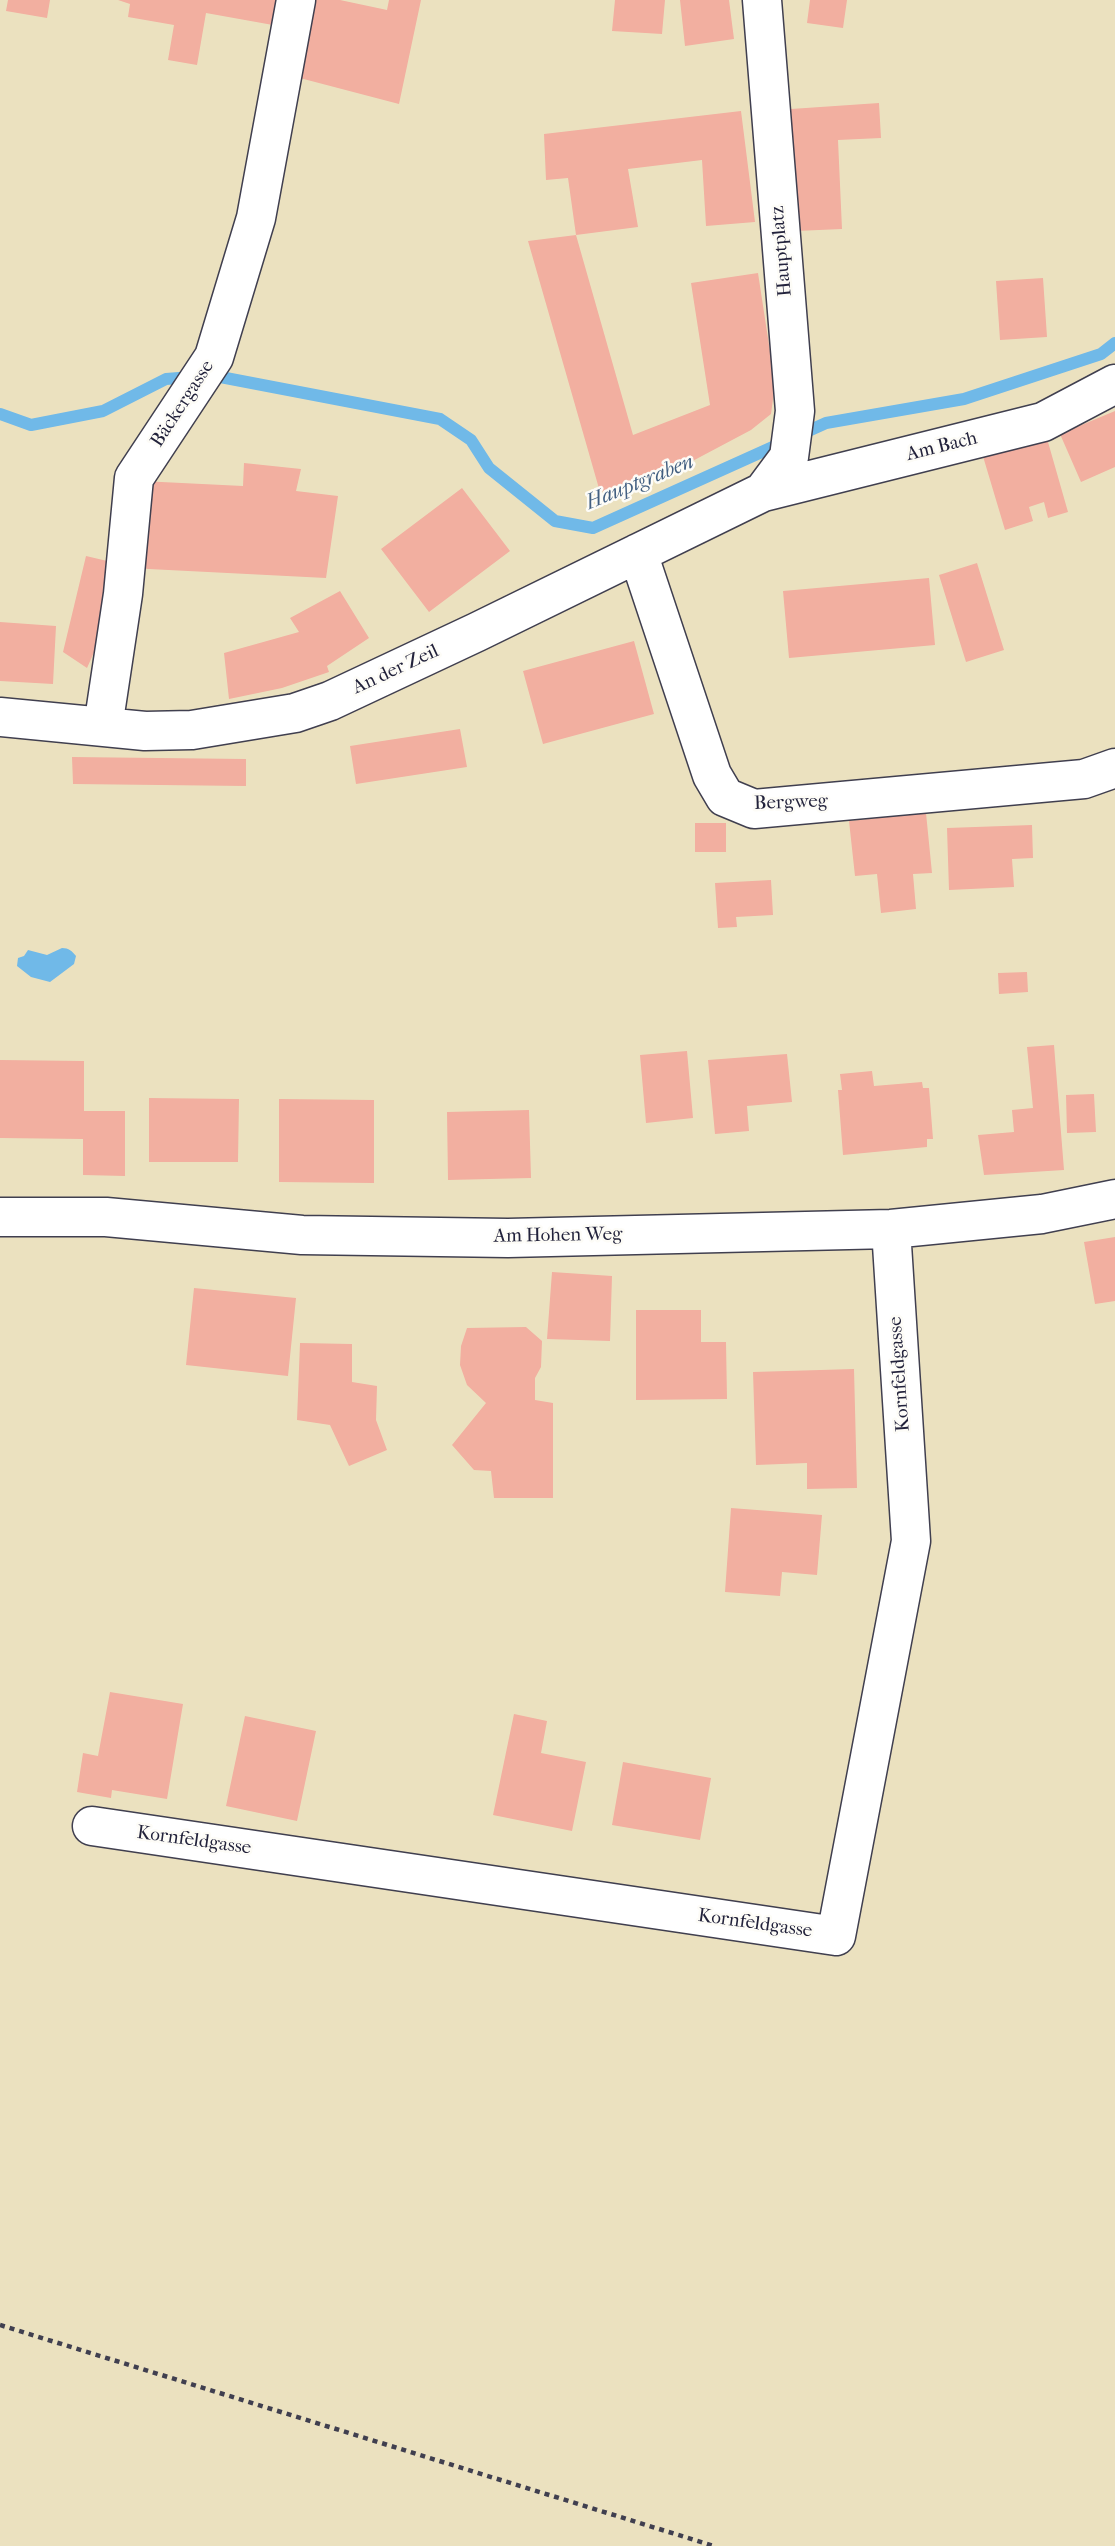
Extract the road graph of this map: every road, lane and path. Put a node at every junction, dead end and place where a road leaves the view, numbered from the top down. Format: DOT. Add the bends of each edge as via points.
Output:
graph roads {
  1 [pos="296,0"];
  2 [pos="762,0"];
  3 [pos="1115,384"];
  4 [pos="763,492"];
  5 [pos="638,552"];
  6 [pos="0,718"];
  7 [pos="103,727"];
  8 [pos="1115,768"];
  9 [pos="1115,1199"];
  10 [pos="0,1217"];
  11 [pos="891,1229"];
  12 [pos="92,1826"];
  13 [pos="0,2325"];
  14 [pos="714,2546"];
  1 -- 7 [label="street, Bäckergasse" via="256,218 214,357 134,478"];
  2 -- 4 [label="street, Hauptplatz" via="795,411 789,457"];
  3 -- 4 [label="street, Am Bach" via="1043,422"];
  4 -- 5 [label="street, An der Zeil"];
  5 -- 7 [label="street, An der Zeil" via="330,701 295,713 192,730"];
  5 -- 8 [label="street, Bergweg" via="712,775 725,797 754,808 1084,779"];
  6 -- 7 [label="street, An der Zeil"];
  9 -- 11 [label="street, Am Hohen Weg" via="1042,1214"];
  10 -- 11 [label="street, Am Hohen Weg" via="106,1217 302,1235 508,1238"];
  11 -- 12 [label="street, Kornfeldgasse" via="911,1541 836,1936"];
  13 -- 14 [label="path"];
}
